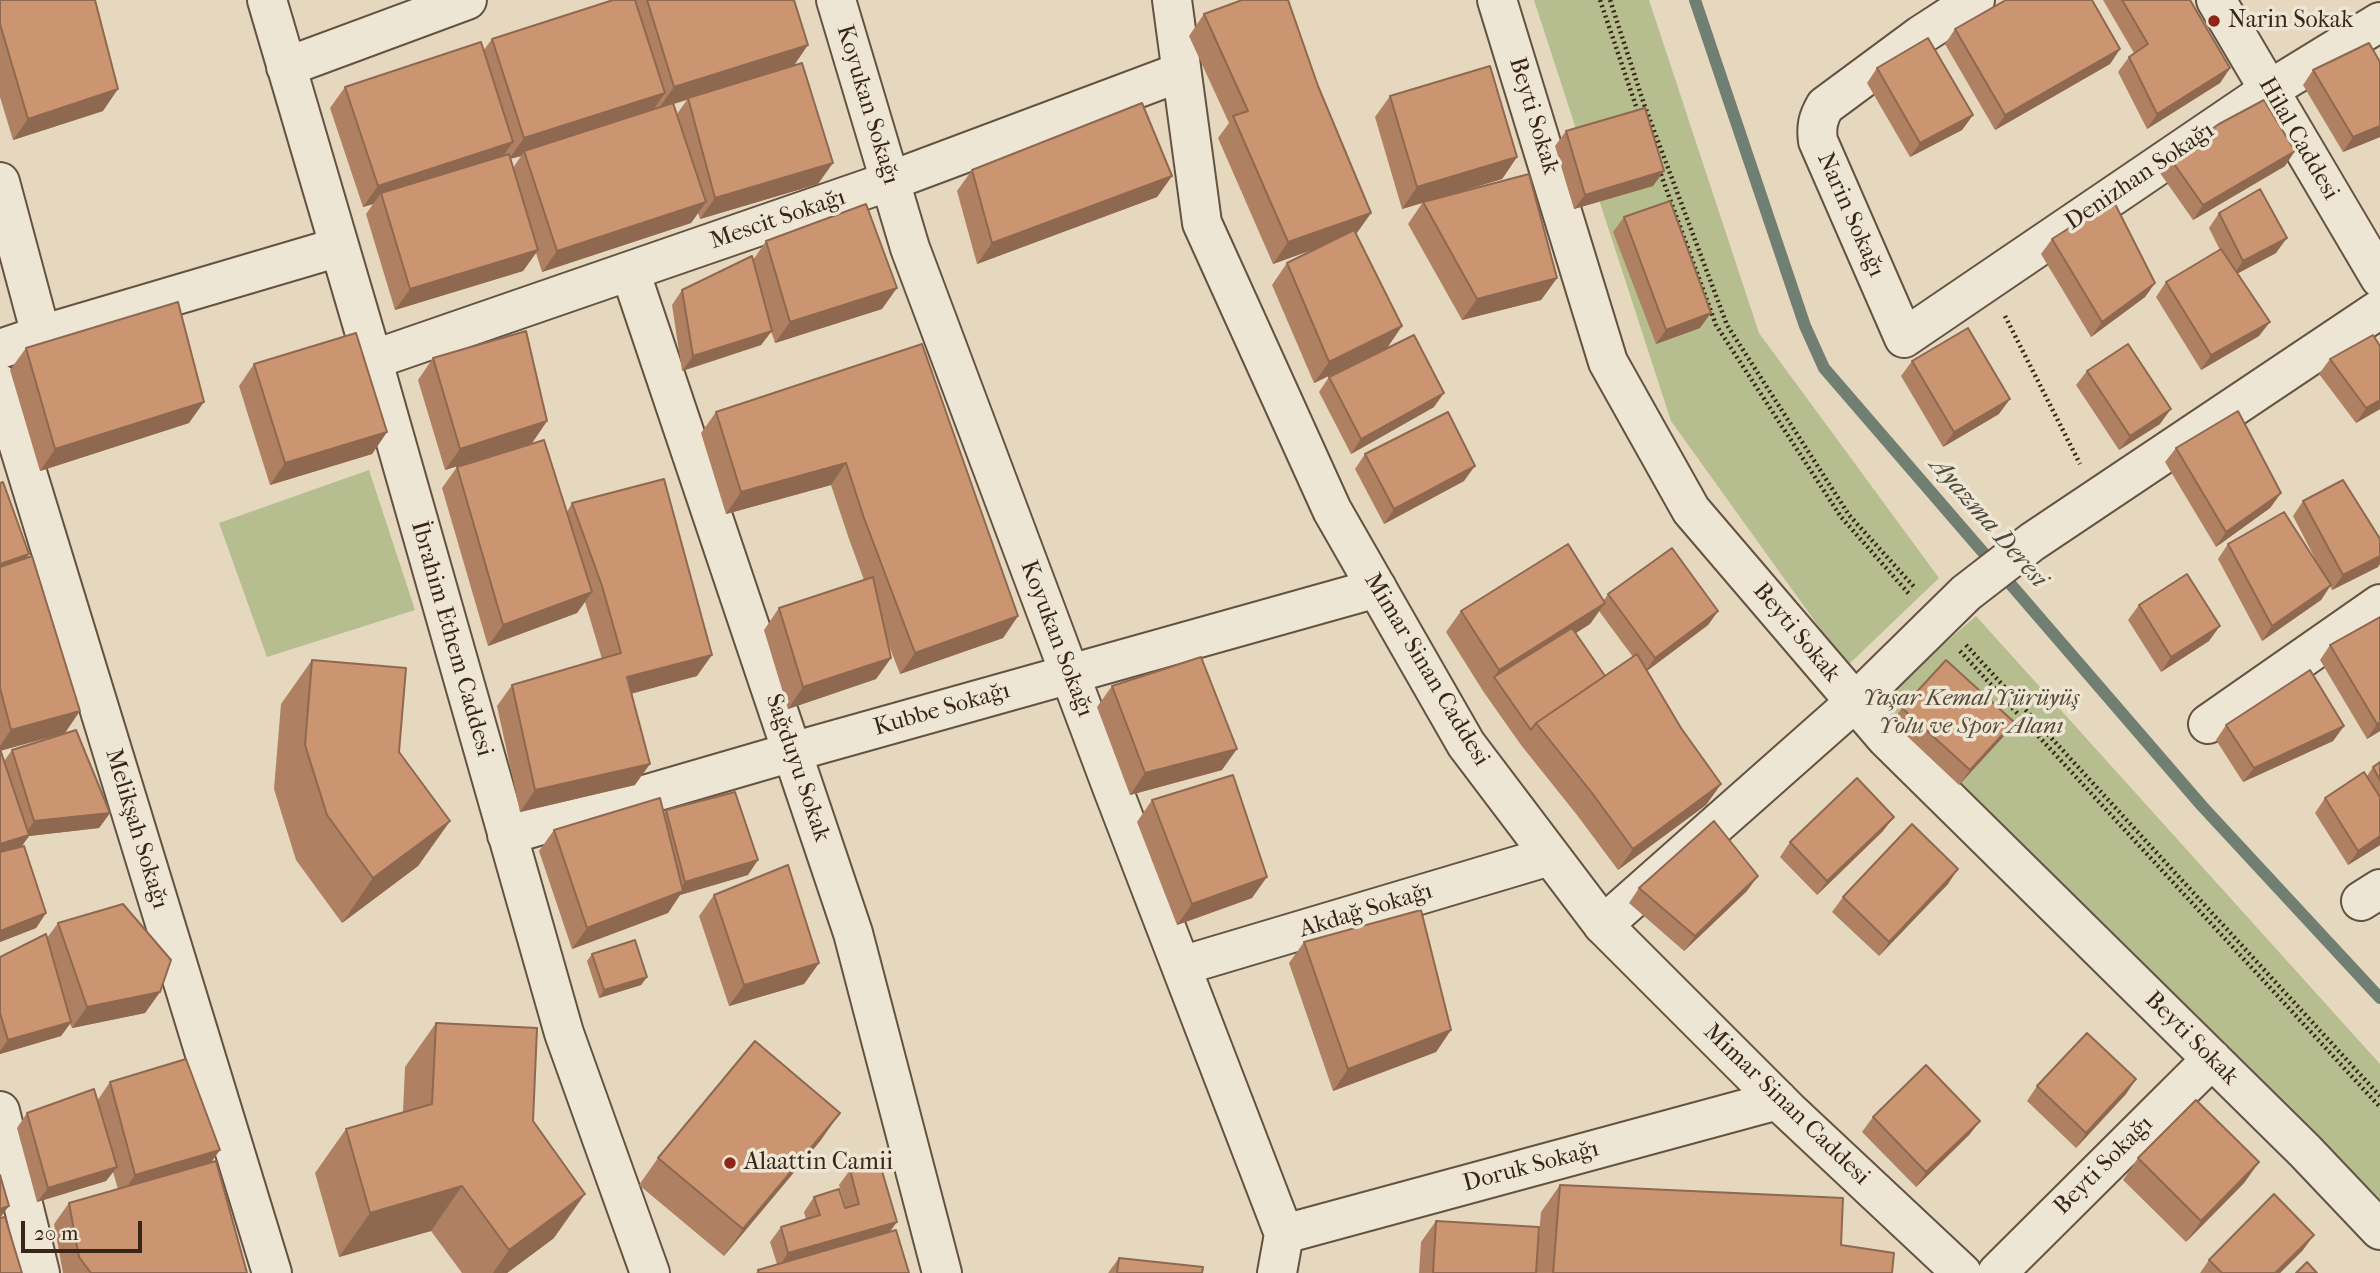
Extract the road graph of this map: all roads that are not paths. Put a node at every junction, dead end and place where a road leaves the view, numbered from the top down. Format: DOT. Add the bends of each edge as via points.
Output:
graph roads {
  1 [pos="267,0"];
  2 [pos="467,0"];
  3 [pos="836,0"];
  4 [pos="1172,0"];
  5 [pos="1497,0"];
  6 [pos="1975,0"];
  7 [pos="2216,0"];
  8 [pos="2380,22"];
  9 [pos="286,66"];
  10 [pos="1181,72"];
  11 [pos="2269,90"];
  12 [pos="890,181"];
  13 [pos="0,182"];
  14 [pos="339,247"];
  15 [pos="630,271"];
  16 [pos="2380,278"];
  17 [pos="2380,309"];
  18 [pos="41,335"];
  19 [pos="1904,338"];
  20 [pos="0,349"];
  21 [pos="372,359"];
  22 [pos="0,384"];
  23 [pos="1377,588"];
  24 [pos="2380,604"];
  25 [pos="1069,675"];
  26 [pos="1855,702"];
  27 [pos="2208,724"];
  28 [pos="792,752"];
  29 [pos="507,835"];
  30 [pos="1550,856"];
  31 [pos="1603,925"];
  32 [pos="1181,966"];
  33 [pos="2212,1059"];
  34 [pos="1778,1100"];
  35 [pos="0,1111"];
  36 [pos="2380,1230"];
  37 [pos="1284,1234"];
  38 [pos="40,1273"];
  39 [pos="272,1273"];
  40 [pos="650,1273"];
  41 [pos="942,1273"];
  42 [pos="1277,1273"];
  43 [pos="1962,1273"];
  44 [pos="1997,1273"];
  1 -- 9 [label="street, İbrahim Ethem Caddesi"];
  2 -- 9 [label="street"];
  3 -- 12 [label="street, Koyukan Sokağı"];
  4 -- 10 [label="street, Mimar Sinan Caddesi"];
  5 -- 26 [label="street, Beyti Sokak" via="1608,362 1691,510"];
  6 -- 19 [label="street, Narin Sokağı" via="1825,106 1816,128"];
  7 -- 11 [label="street, Hilal Caddesi"];
  8 -- 11 [label="street, Denizhan Sokağı"];
  9 -- 14 [label="street, İbrahim Ethem Caddesi"];
  10 -- 12 [label="street, Mescit Sokağı"];
  10 -- 23 [label="street, Mimar Sinan Caddesi" via="1202,223 1332,510"];
  11 -- 16 [label="street, Hilal Caddesi"];
  11 -- 19 [label="street, Denizhan Sokağı"];
  12 -- 15 [label="street, Mescit Sokağı"];
  12 -- 25 [label="street, Koyukan Sokağı" via="910,248"];
  13 -- 18 [label="street"];
  14 -- 18 [label="street"];
  14 -- 21 [label="street, İbrahim Ethem Caddesi"];
  15 -- 21 [label="street, Mescit Sokağı"];
  15 -- 28 [label="street, Sağduyu Sokak"];
  17 -- 26 [label="street" via="2032,542 1966,593"];
  18 -- 20 [label="street"];
  21 -- 29 [label="street, İbrahim Ethem Caddesi"];
  22 -- 39 [label="street, Melikşah Sokağı"];
  23 -- 25 [label="street, Kubbe Sokağı"];
  23 -- 30 [label="street, Mimar Sinan Caddesi" via="1466,744"];
  24 -- 27 [label="street"];
  25 -- 28 [label="street, Kubbe Sokağı"];
  25 -- 32 [label="street, Koyukan Sokağı"];
  26 -- 31 [label="street"];
  26 -- 33 [label="street, Beyti Sokak" via="1886,738"];
  28 -- 29 [label="street, Kubbe Sokağı"];
  28 -- 41 [label="street, Sağduyu Sokak" via="853,933"];
  29 -- 40 [label="street, İbrahim Ethem Caddesi" via="564,1033"];
  30 -- 31 [label="street, Mimar Sinan Caddesi"];
  30 -- 32 [label="street, Akdağ Sokağı"];
  31 -- 34 [label="street, Mimar Sinan Caddesi"];
  32 -- 37 [label="street, Koyukan Sokağı"];
  33 -- 36 [label="street, Beyti Sokak"];
  33 -- 44 [label="street, Beyti Sokağı"];
  34 -- 37 [label="street, Doruk Sokağı"];
  34 -- 43 [label="street, Mimar Sinan Caddesi"];
  35 -- 38 [label="street"];
  37 -- 42 [label="street"];
}
